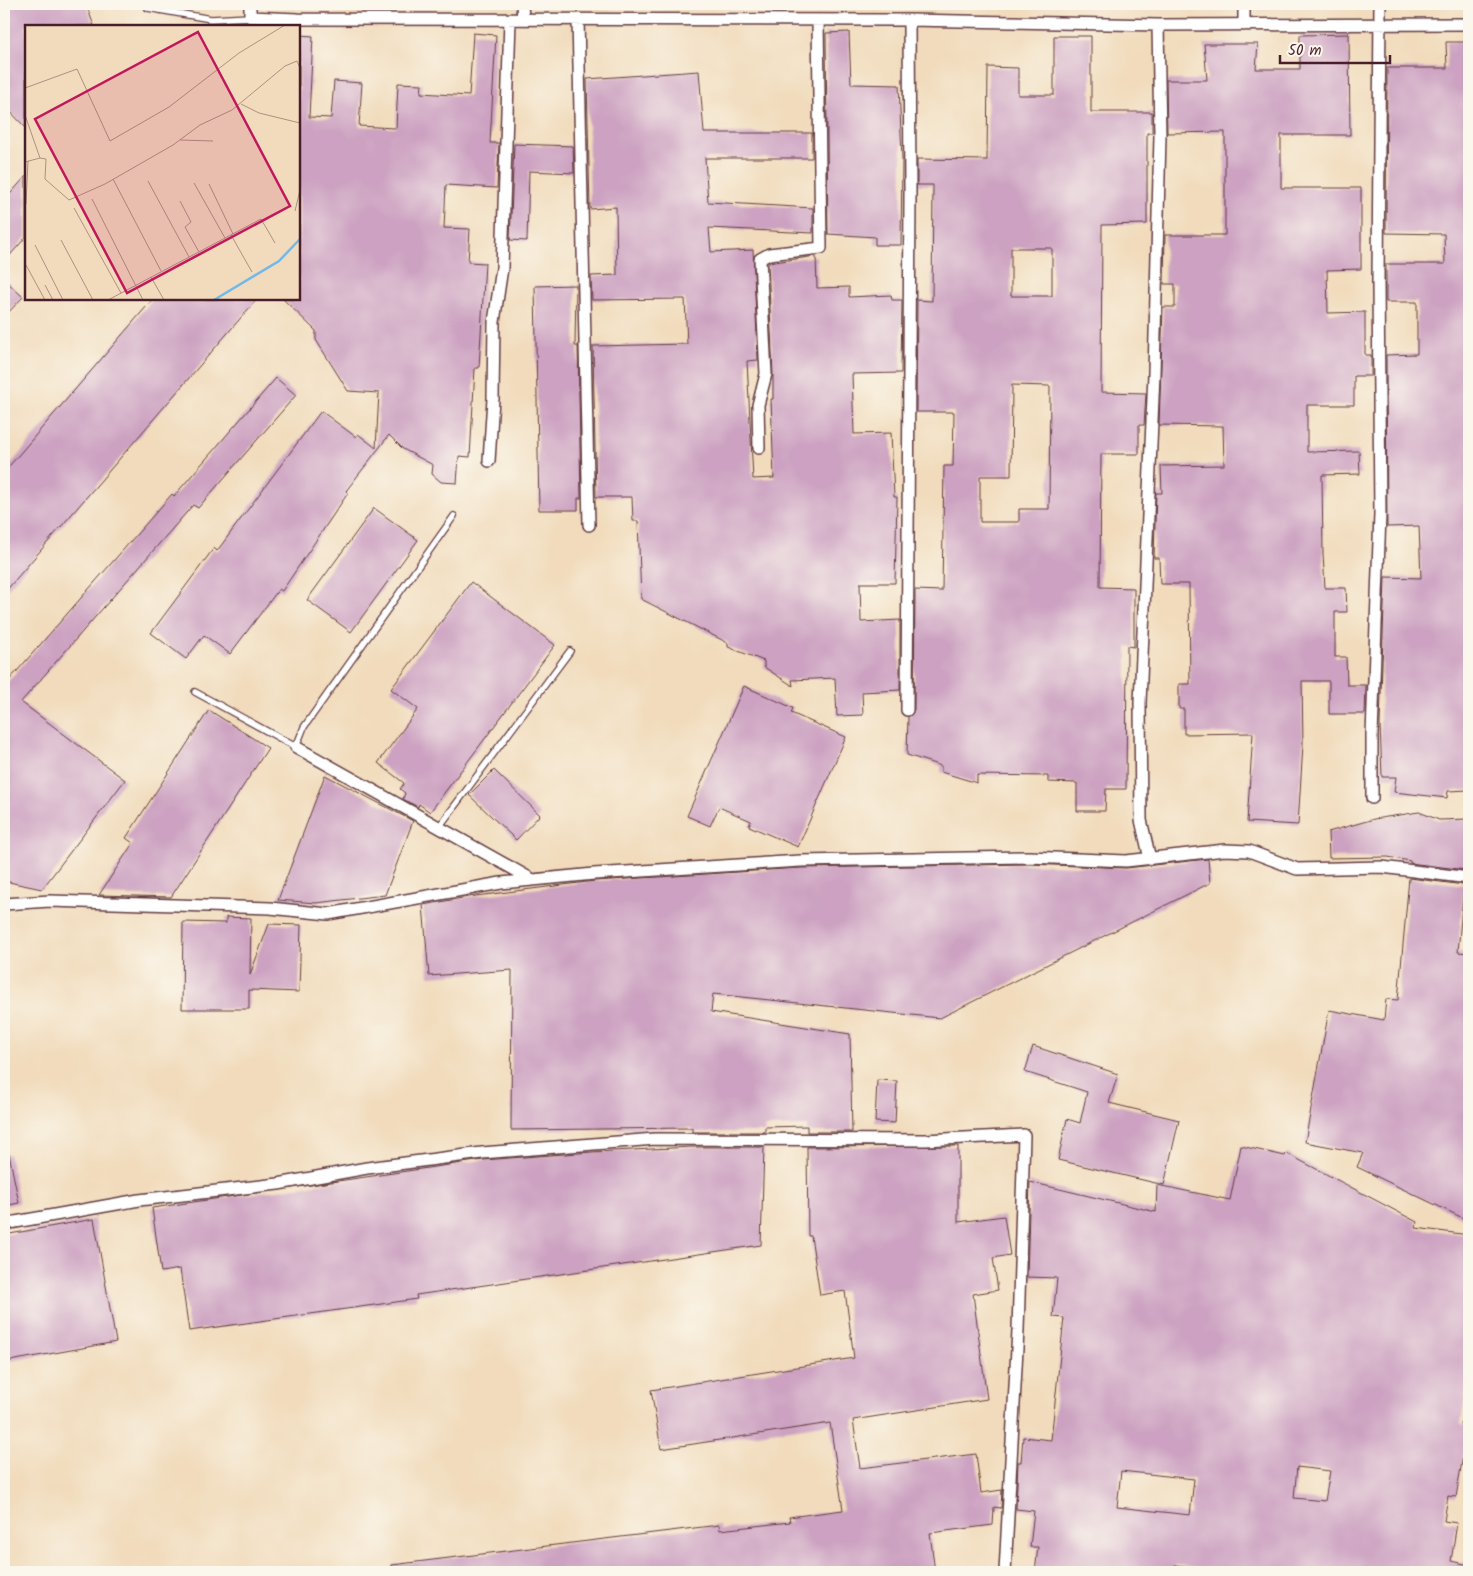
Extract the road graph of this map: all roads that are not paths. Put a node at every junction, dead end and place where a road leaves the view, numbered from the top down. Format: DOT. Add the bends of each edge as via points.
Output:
graph roads {
  1 [pos="250,4"];
  2 [pos="522,4"];
  3 [pos="1244,4"];
  4 [pos="1380,4"];
  5 [pos="148,8"];
  6 [pos="250,17"];
  7 [pos="522,19"];
  8 [pos="578,19"];
  9 [pos="510,20"];
  10 [pos="818,20"];
  11 [pos="909,20"];
  12 [pos="1469,24"];
  13 [pos="1158,25"];
  14 [pos="1244,25"];
  15 [pos="1379,25"];
  16 [pos="759,448"];
  17 [pos="489,461"];
  18 [pos="454,516"];
  19 [pos="589,525"];
  20 [pos="570,651"];
  21 [pos="195,692"];
  22 [pos="907,710"];
  23 [pos="296,747"];
  24 [pos="1372,798"];
  25 [pos="439,827"];
  26 [pos="1150,859"];
  27 [pos="1469,878"];
  28 [pos="533,880"];
  29 [pos="4,904"];
  30 [pos="4,1224"];
  31 [pos="1005,1572"];
  1 -- 6 [label="street"];
  2 -- 7 [label="street"];
  3 -- 14 [label="street"];
  4 -- 15 [label="street"];
  5 -- 6 [label="lane" via="211,19"];
  6 -- 9 [label="street"];
  7 -- 8 [label="street"];
  7 -- 9 [label="street"];
  8 -- 10 [label="street"];
  8 -- 19 [label="street"];
  9 -- 17 [label="street" via="502,268 494,322 494,399"];
  10 -- 11 [label="street"];
  10 -- 16 [label="street" via="821,248 769,254 760,259 766,374 758,405"];
  11 -- 13 [label="street"];
  11 -- 22 [label="street"];
  12 -- 15 [label="street"];
  13 -- 14 [label="street"];
  13 -- 26 [label="street" via="1160,136 1154,374 1140,703 1141,820"];
  14 -- 15 [label="street"];
  15 -- 24 [label="street" via="1380,514"];
  18 -- 23 [label="lane" via="304,727"];
  20 -- 25 [label="lane"];
  21 -- 23 [label="lane"];
  23 -- 25 [label="street"];
  25 -- 28 [label="street"];
  26 -- 27 [label="street" via="1207,851 1250,851 1297,869 1382,866"];
  26 -- 28 [label="street" via="1029,857 801,861"];
  28 -- 29 [label="street" via="328,914 270,908 59,901"];
  30 -- 31 [label="street" via="139,1200 278,1184 482,1153 655,1139 925,1140 1024,1135"];
}
